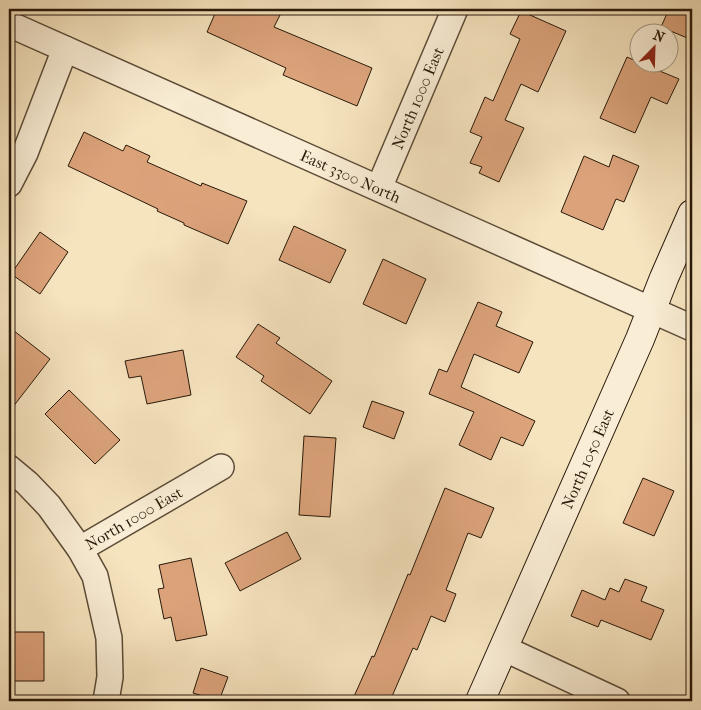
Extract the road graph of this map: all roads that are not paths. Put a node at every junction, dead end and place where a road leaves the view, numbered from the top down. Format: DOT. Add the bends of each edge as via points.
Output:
graph roads {
  1 [pos="455,9"];
  2 [pos="9,24"];
  3 [pos="65,49"];
  4 [pos="9,184"];
  5 [pos="379,188"];
  6 [pos="692,214"];
  7 [pos="652,309"];
  8 [pos="692,328"];
  9 [pos="221,467"];
  10 [pos="9,468"];
  11 [pos="80,549"];
  12 [pos="503,648"];
  13 [pos="106,701"];
  14 [pos="480,701"];
  15 [pos="617,701"];
  1 -- 5 [label="street, North 1000 East"];
  2 -- 3 [label="street, East 3300 North"];
  3 -- 4 [label="street" via="25,153"];
  3 -- 5 [label="street, East 3300 North"];
  5 -- 7 [label="street, East 3300 North"];
  6 -- 7 [label="street, North 1050 East"];
  7 -- 8 [label="street, East 3300 North"];
  7 -- 12 [label="street, North 1050 East"];
  9 -- 11 [label="street, North 1000 East"];
  10 -- 11 [label="street" via="49,506"];
  11 -- 13 [label="street, North 1000 East" via="95,576 109,638 110,677"];
  12 -- 14 [label="street, North 1050 East"];
  12 -- 15 [label="street"];
}
